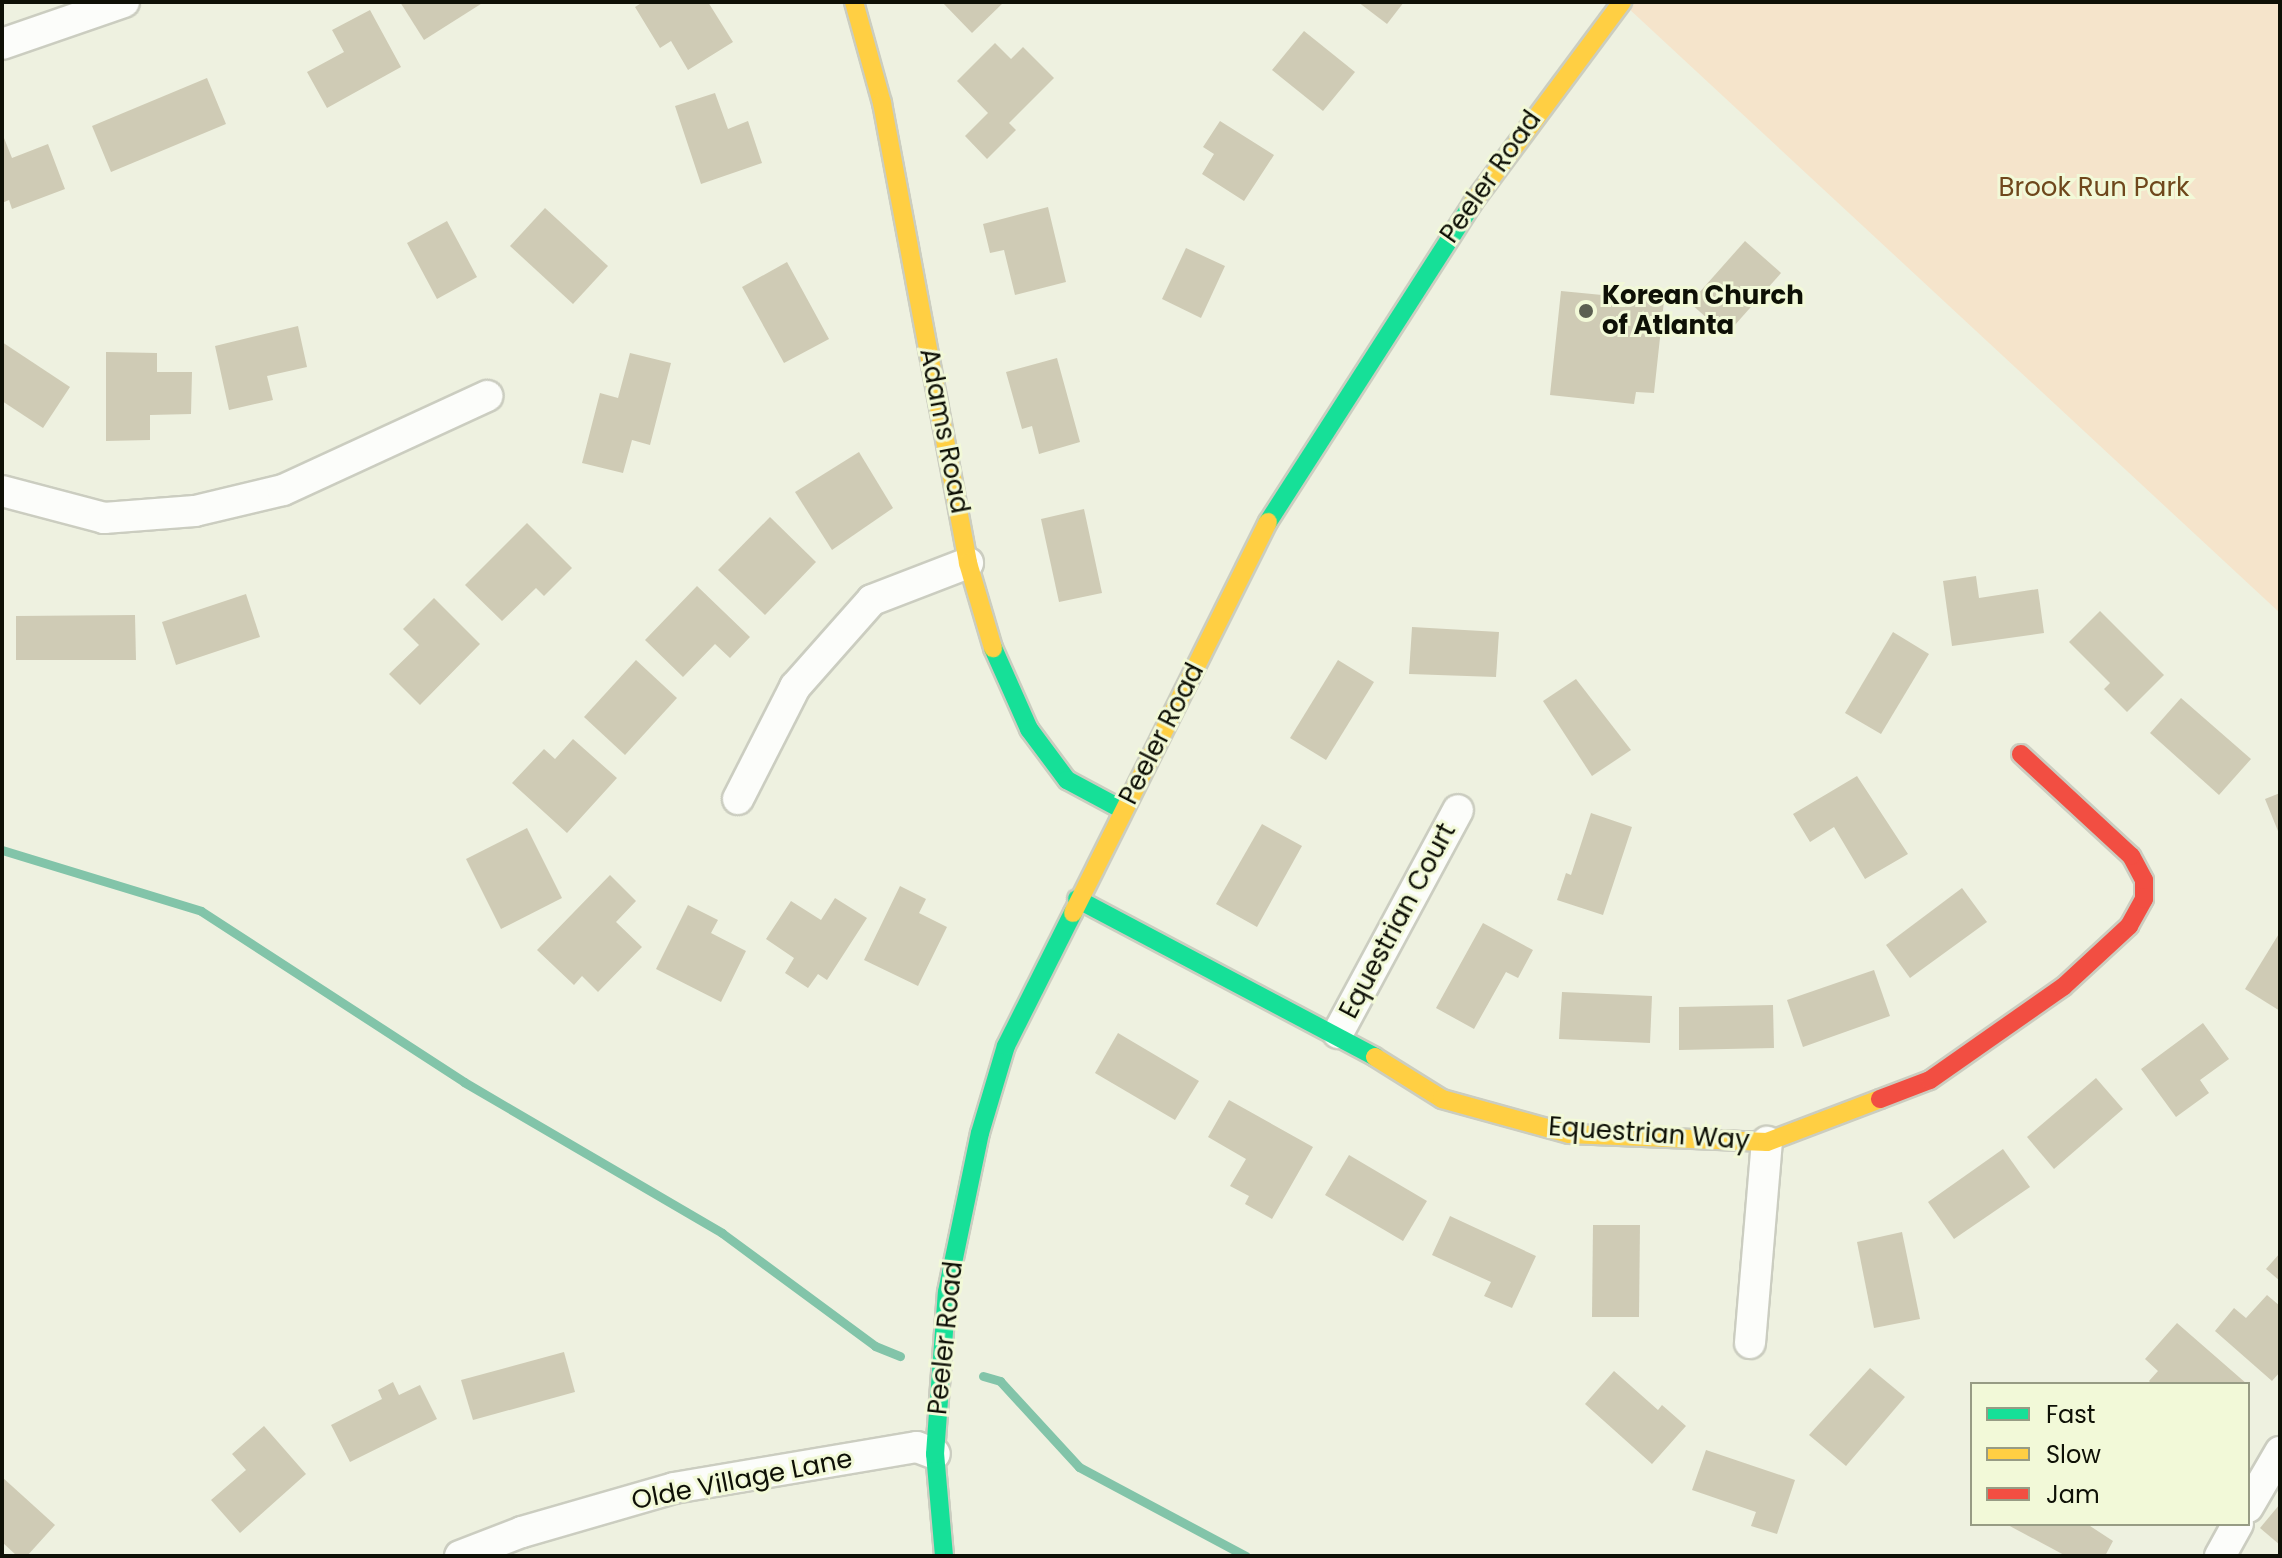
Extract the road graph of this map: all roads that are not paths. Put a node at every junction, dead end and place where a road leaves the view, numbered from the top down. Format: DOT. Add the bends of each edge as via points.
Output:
graph roads {
  1 [pos="124,2"];
  2 [pos="854,2"];
  3 [pos="1622,2"];
  4 [pos="2,44"];
  5 [pos="487,396"];
  6 [pos="2,491"];
  7 [pos="968,563"];
  8 [pos="2021,754"];
  9 [pos="738,799"];
  10 [pos="1123,810"];
  11 [pos="1458,810"];
  12 [pos="1077,899"];
  13 [pos="1338,1033"];
  14 [pos="1767,1142"];
  15 [pos="1750,1343"];
  16 [pos="2280,1452"];
  17 [pos="935,1454"];
  18 [pos="2250,1504"];
  19 [pos="2237,1526"];
  20 [pos="460,1556"];
  21 [pos="944,1556"];
  22 [pos="2220,1556"];
  1 -- 4 [label="street"];
  2 -- 7 [label="street, Adams Road" via="882,103"];
  3 -- 10 [label="street, Peeler Road" via="1545,99 1453,232 1281,496"];
  5 -- 6 [label="street" via="283,490 195,511 104,518"];
  7 -- 9 [label="street" via="872,600 795,687"];
  7 -- 10 [label="street, Adams Road" via="994,652 1029,729 1067,780"];
  8 -- 14 [label="street, Equestrian Way" via="2131,856 2144,880 2144,899 2129,926 2063,987 1930,1080"];
  10 -- 12 [label="street, Peeler Road"];
  11 -- 13 [label="street, Equestrian Court"];
  12 -- 13 [label="street, Equestrian Way"];
  12 -- 17 [label="street, Peeler Road" via="1006,1046 980,1133 947,1292"];
  13 -- 14 [label="street, Equestrian Way" via="1442,1099 1506,1120 1569,1134"];
  14 -- 15 [label="street"];
  16 -- 18 [label="street"];
  17 -- 20 [label="street, Olde Village Lane" via="917,1447 674,1488 522,1532"];
  17 -- 21 [label="street, Peeler Road"];
  19 -- 22 [label="street"];
}
